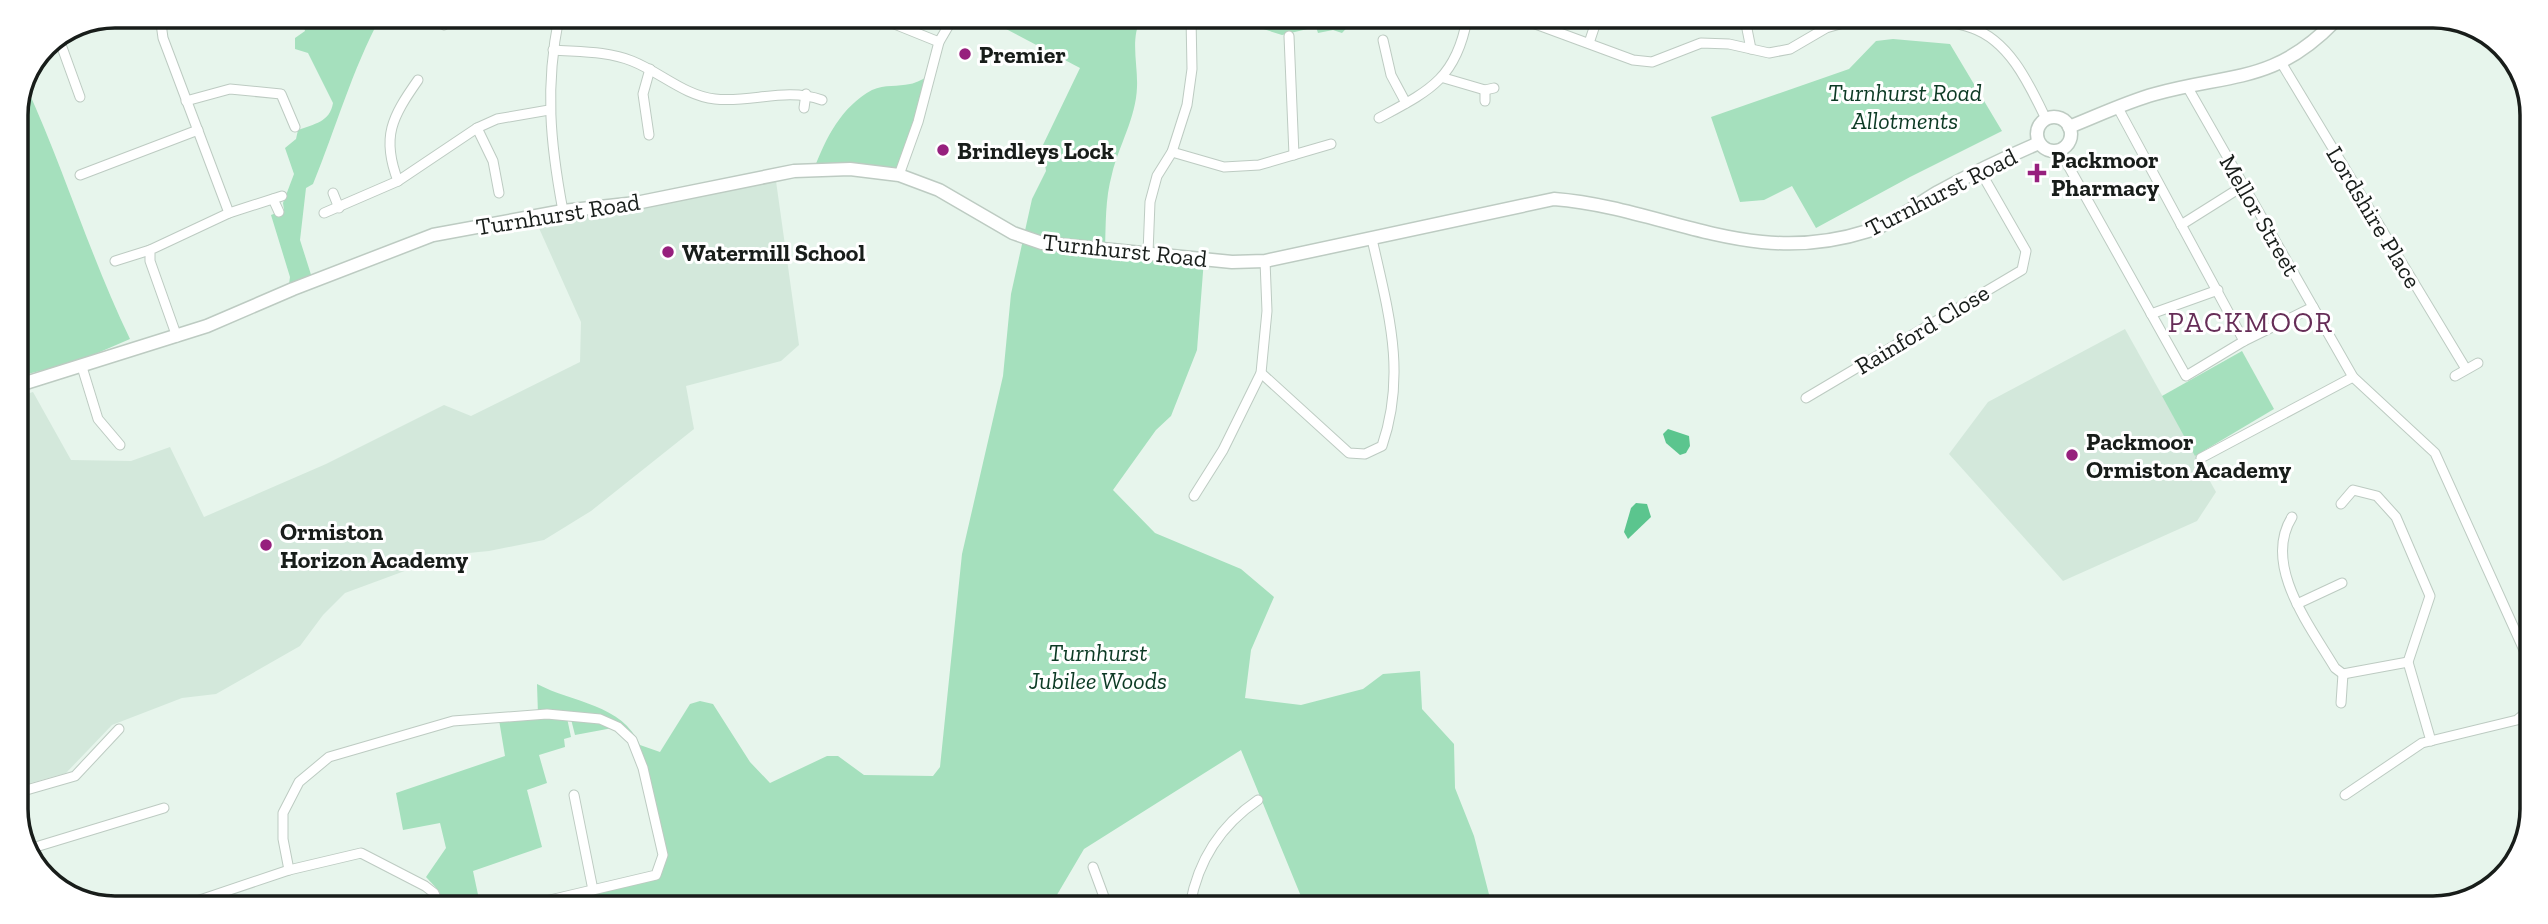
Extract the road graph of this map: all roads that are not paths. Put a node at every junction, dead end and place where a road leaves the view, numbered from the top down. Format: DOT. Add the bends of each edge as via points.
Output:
graph roads {
  1 [pos="162,28"];
  2 [pos="557,28"];
  3 [pos="903,28"];
  4 [pos="947,28"];
  5 [pos="1191,28"];
  6 [pos="1465,28"];
  7 [pos="1547,28"];
  8 [pos="1594,28"];
  9 [pos="1747,28"];
  10 [pos="1826,28"];
  11 [pos="1979,28"];
  12 [pos="2326,28"];
  13 [pos="1289,36"];
  14 [pos="1383,40"];
  15 [pos="939,42"];
  16 [pos="1589,43"];
  17 [pos="62,47"];
  18 [pos="1751,49"];
  19 [pos="552,50"];
  20 [pos="2282,64"];
  21 [pos="650,69"];
  22 [pos="83,75"];
  23 [pos="1444,78"];
  24 [pos="72,79"];
  25 [pos="418,80"];
  26 [pos="2188,88"];
  27 [pos="806,94"];
  28 [pos="80,97"];
  29 [pos="821,100"];
  30 [pos="186,101"];
  31 [pos="1485,101"];
  32 [pos="1406,103"];
  33 [pos="804,108"];
  34 [pos="2119,108"];
  35 [pos="549,110"];
  36 [pos="1379,118"];
  37 [pos="2046,119"];
  38 [pos="295,127"];
  39 [pos="2069,127"];
  40 [pos="477,128"];
  41 [pos="198,130"];
  42 [pos="649,135"];
  43 [pos="2039,143"];
  44 [pos="1331,144"];
  45 [pos="2060,150"];
  46 [pos="1172,152"];
  47 [pos="1294,155"];
  48 [pos="1979,169"];
  49 [pos="80,175"];
  50 [pos="899,175"];
  51 [pos="398,181"];
  52 [pos="2243,186"];
  53 [pos="334,193"];
  54 [pos="499,193"];
  55 [pos="338,208"];
  56 [pos="564,211"];
  57 [pos="279,212"];
  58 [pos="229,213"];
  59 [pos="324,213"];
  60 [pos="2181,225"];
  61 [pos="1372,239"];
  62 [pos="150,250"];
  63 [pos="1148,253"];
  64 [pos="115,261"];
  65 [pos="1265,261"];
  66 [pos="2218,290"];
  67 [pos="2313,307"];
  68 [pos="2151,314"];
  69 [pos="177,337"];
  70 [pos="2251,340"];
  71 [pos="2478,363"];
  72 [pos="82,367"];
  73 [pos="2466,369"];
  74 [pos="1261,373"];
  75 [pos="2455,376"];
  76 [pos="2353,377"];
  77 [pos="28,383"];
  78 [pos="1806,398"];
  79 [pos="120,445"];
  80 [pos="2201,458"];
  81 [pos="1194,496"];
  82 [pos="2341,504"];
  83 [pos="2292,517"];
  84 [pos="2342,583"];
  85 [pos="2297,604"];
  86 [pos="2520,641"];
  87 [pos="2408,662"];
  88 [pos="2343,674"];
  89 [pos="2342,703"];
  90 [pos="2520,718"];
  91 [pos="119,729"];
  92 [pos="2431,741"];
  93 [pos="28,790"];
  94 [pos="574,795"];
  95 [pos="2346,795"];
  96 [pos="1258,800"];
  97 [pos="164,808"];
  98 [pos="37,847"];
  99 [pos="1093,867"];
  100 [pos="289,870"];
  101 [pos="1108,877"];
  102 [pos="1098,881"];
  103 [pos="593,890"];
  104 [pos="212,896"];
  105 [pos="435,896"];
  106 [pos="567,896"];
  107 [pos="1104,896"];
  108 [pos="1193,896"];
  1 -- 30 [label="street"];
  2 -- 19 [label="street"];
  3 -- 15 [label="street"];
  4 -- 15 [label="street"];
  5 -- 46 [label="street" via="1187,105"];
  6 -- 23 [label="street"];
  7 -- 16 [label="street"];
  8 -- 16 [label="street"];
  9 -- 18 [label="street"];
  10 -- 18 [label="street" via="1790,49 1769,53"];
  11 -- 37 [label="street" via="2006,52"];
  12 -- 20 [label="street"];
  13 -- 47 [label="street"];
  14 -- 32 [label="street" via="1391,75"];
  15 -- 50 [label="street"];
  16 -- 18 [label="street" via="1633,60 1652,62 1701,43"];
  17 -- 24 [label="street"];
  19 -- 21 [label="street" via="611,54"];
  19 -- 35 [label="street"];
  20 -- 26 [label="street"];
  20 -- 73 [label="street, Lordshire Place"];
  21 -- 27 [label="street" via="697,95 714,99"];
  21 -- 42 [label="street" via="643,94"];
  22 -- 24 [label="street"];
  23 -- 31 [label="street" via="1490,89"];
  23 -- 32 [label="street"];
  24 -- 28 [label="street"];
  25 -- 51 [label="street" via="388,131 389,159"];
  26 -- 34 [label="street" via="2154,94"];
  26 -- 52 [label="street, Mellor Street"];
  27 -- 29 [label="street"];
  27 -- 33 [label="street"];
  30 -- 38 [label="street" via="230,89 281,94"];
  30 -- 41 [label="street"];
  32 -- 36 [label="street"];
  34 -- 39 [label="street"];
  34 -- 60 [label="street"];
  35 -- 40 [label="street" via="497,119"];
  35 -- 56 [label="street"];
  37 -- 39 [label="street" via="2060,118"];
  37 -- 43 [label="street" via="2038,127"];
  39 -- 45 [label="street" via="2071,138"];
  40 -- 51 [label="street"];
  40 -- 54 [label="street" via="493,161 493,183"];
  41 -- 49 [label="street"];
  41 -- 58 [label="street"];
  43 -- 45 [label="street" via="2046,150"];
  43 -- 48 [label="street, Turnhurst Road"];
  44 -- 47 [label="street"];
  45 -- 68 [label="street"];
  46 -- 47 [label="street" via="1224,167 1259,165"];
  46 -- 63 [label="street" via="1157,176 1150,202"];
  48 -- 61 [label="street, Turnhurst Road" via="1871,230 1819,244 1754,242 1584,201 1553,199"];
  48 -- 78 [label="street, Rainford Close" via="2026,251 2022,270"];
  50 -- 56 [label="street, Turnhurst Road" via="808,169 636,203"];
  50 -- 63 [label="street, Turnhurst Road" via="939,190 1013,233 1042,243"];
  51 -- 55 [label="street"];
  52 -- 60 [label="street"];
  52 -- 67 [label="street, Mellor Street"];
  53 -- 55 [label="street"];
  55 -- 59 [label="street"];
  56 -- 69 [label="street, Turnhurst Road" via="433,235"];
  57 -- 58 [label="street" via="278,197"];
  58 -- 62 [label="street"];
  60 -- 66 [label="street"];
  61 -- 65 [label="street, Turnhurst Road"];
  61 -- 74 [label="street" via="1394,343 1393,413 1382,446 1365,454 1349,453"];
  62 -- 64 [label="street"];
  62 -- 69 [label="street"];
  63 -- 65 [label="street, Turnhurst Road"];
  65 -- 74 [label="street" via="1267,311"];
  66 -- 68 [label="street"];
  66 -- 70 [label="street"];
  67 -- 70 [label="street"];
  67 -- 76 [label="street, Mellor Street"];
  68 -- 70 [label="street" via="2186,376"];
  69 -- 72 [label="street, Turnhurst Road"];
  71 -- 73 [label="street"];
  72 -- 77 [label="street, Turnhurst Road"];
  72 -- 79 [label="street" via="98,419"];
  73 -- 75 [label="street"];
  74 -- 81 [label="street"];
  76 -- 80 [label="street"];
  76 -- 86 [label="street, Mellor Street" via="2435,453"];
  82 -- 87 [label="street" via="2353,490 2377,496 2396,517 2413,552 2430,596"];
  83 -- 85 [label="street" via="2283,532 2283,560"];
  84 -- 85 [label="street"];
  85 -- 88 [label="street"];
  87 -- 88 [label="street"];
  87 -- 92 [label="street"];
  88 -- 89 [label="street"];
  90 -- 92 [label="street"];
  91 -- 93 [label="street" via="75,776"];
  92 -- 95 [label="street"];
  94 -- 103 [label="street"];
  96 -- 108 [label="street" via="1218,837 1202,865"];
  97 -- 98 [label="street"];
  99 -- 102 [label="street"];
  100 -- 103 [label="street" via="283,813 299,782 329,757 453,721 586,715 618,727 636,746 663,855 656,875"];
  100 -- 104 [label="street"];
  100 -- 105 [label="street" via="361,853"];
  101 -- 102 [label="street"];
  102 -- 107 [label="street"];
  103 -- 106 [label="street"];
}
